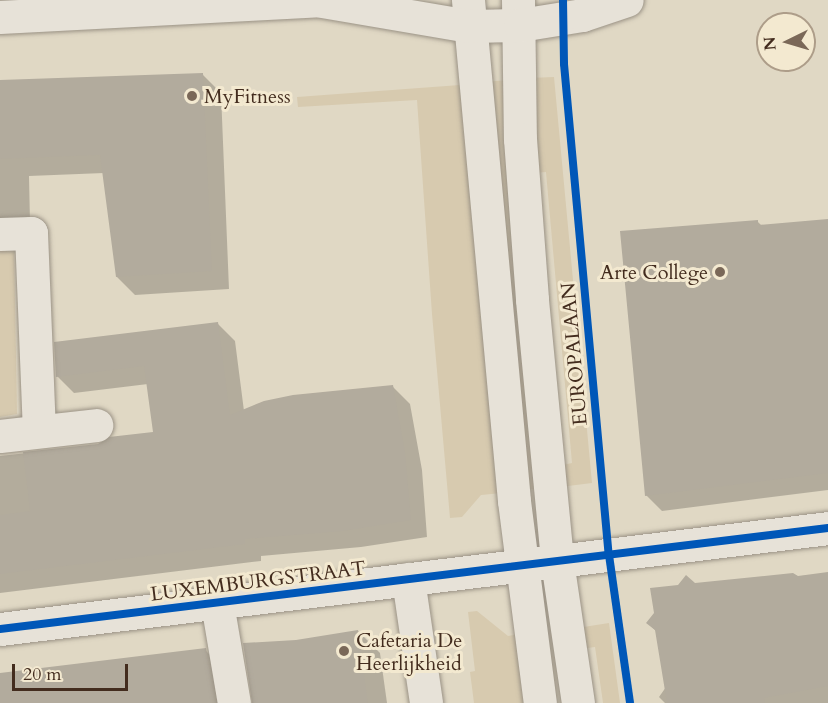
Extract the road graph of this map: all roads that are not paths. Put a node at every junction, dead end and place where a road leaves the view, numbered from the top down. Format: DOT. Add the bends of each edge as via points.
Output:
graph roads {
  1 [pos="323,0"];
  2 [pos="627,0"];
  3 [pos="519,12"];
  4 [pos="468,13"];
  5 [pos="0,17"];
  6 [pos="0,234"];
  7 [pos="96,424"];
  8 [pos="39,431"];
  9 [pos="0,436"];
  10 [pos="828,528"];
  11 [pos="558,561"];
  12 [pos="520,566"];
  13 [pos="408,579"];
  14 [pos="217,603"];
  15 [pos="0,629"];
  16 [pos="234,703"];
  17 [pos="426,703"];
  18 [pos="540,703"];
  19 [pos="578,703"];
  1 -- 4 [label="street"];
  1 -- 5 [label="street"];
  2 -- 3 [label="street" via="582,15"];
  3 -- 4 [label="street"];
  3 -- 11 [label="street, EUROPALAAN" via="520,139"];
  4 -- 12 [label="street"];
  6 -- 8 [label="street" via="31,233"];
  7 -- 8 [label="street"];
  8 -- 9 [label="street"];
  10 -- 11 [label="street, LUXEMBURGSTRAAT"];
  11 -- 12 [label="street, LUXEMBURGSTRAAT"];
  11 -- 19 [label="street, EUROPALAAN"];
  12 -- 13 [label="street, LUXEMBURGSTRAAT"];
  12 -- 18 [label="street"];
  13 -- 14 [label="street, LUXEMBURGSTRAAT"];
  13 -- 17 [label="street"];
  14 -- 15 [label="street, LUXEMBURGSTRAAT"];
  14 -- 16 [label="street"];
}
